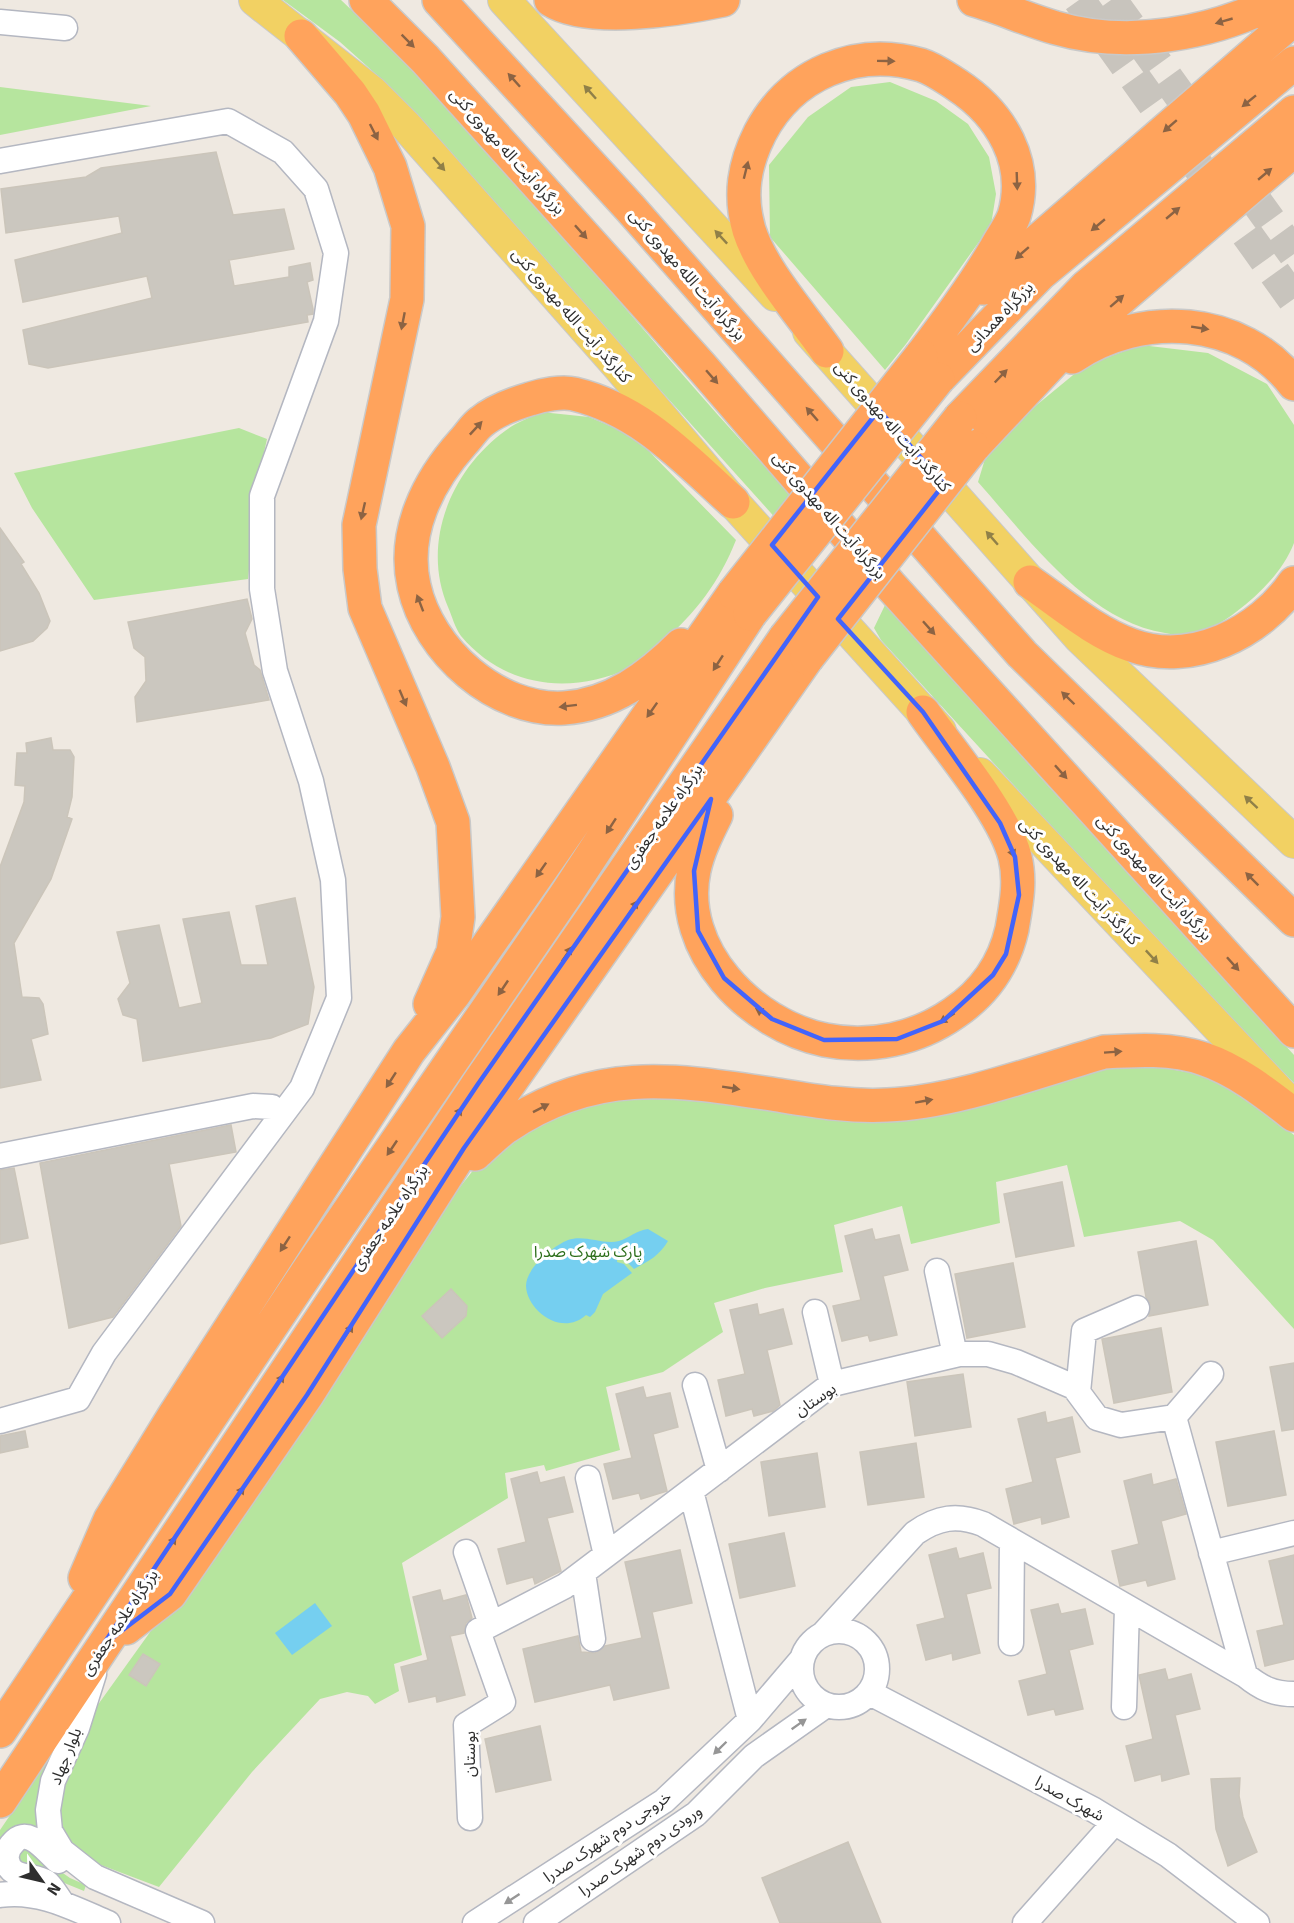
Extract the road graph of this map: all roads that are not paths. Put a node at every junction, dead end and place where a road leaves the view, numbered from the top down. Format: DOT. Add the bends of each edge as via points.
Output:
graph roads {
  1 [pos="255,0"];
  2 [pos="366,0"];
  3 [pos="439,0"];
  4 [pos="504,0"];
  5 [pos="551,0"];
  6 [pos="723,0"];
  7 [pos="974,0"];
  8 [pos="1278,0"];
  9 [pos="1294,19"];
  10 [pos="0,22"];
  11 [pos="65,28"];
  12 [pos="302,36"];
  13 [pos="1294,63"];
  14 [pos="1294,112"];
  15 [pos="1294,150"];
  16 [pos="0,160"];
  17 [pos="958,308"];
  18 [pos="827,351"];
  19 [pos="930,368"];
  20 [pos="1294,384"];
  21 [pos="966,432"];
  22 [pos="733,502"];
  23 [pos="1030,582"];
  24 [pos="1294,583"];
  25 [pos="742,604"];
  26 [pos="796,648"];
  27 [pos="868,653"];
  28 [pos="769,712"];
  29 [pos="922,712"];
  30 [pos="1294,842"];
  31 [pos="1294,920"];
  32 [pos="1294,1031"];
  33 [pos="410,1051"];
  34 [pos="1294,1107"];
  35 [pos="1294,1115"];
  36 [pos="281,1116"];
  37 [pos="0,1156"];
  38 [pos="434,1199"];
  39 [pos="937,1271"];
  40 [pos="1137,1308"];
  41 [pos="815,1312"];
  42 [pos="955,1355"];
  43 [pos="1211,1374"];
  44 [pos="832,1384"];
  45 [pos="695,1385"];
  46 [pos="1078,1392"];
  47 [pos="1174,1417"];
  48 [pos="0,1422"];
  49 [pos="719,1470"];
  50 [pos="588,1478"];
  51 [pos="691,1491"];
  52 [pos="1294,1533"];
  53 [pos="1012,1542"];
  54 [pos="466,1552"];
  55 [pos="1211,1553"];
  56 [pos="606,1556"];
  57 [pos="583,1573"];
  58 [pos="1127,1608"];
  59 [pos="491,1624"];
  60 [pos="823,1634"];
  61 [pos="593,1639"];
  62 [pos="1011,1643"];
  63 [pos="56,1644"];
  64 [pos="103,1645"];
  65 [pos="802,1659"];
  66 [pos="1245,1675"];
  67 [pos="870,1693"];
  68 [pos="1294,1694"];
  69 [pos="825,1706"];
  70 [pos="1124,1707"];
  71 [pos="750,1720"];
  72 [pos="2,1727"];
  73 [pos="0,1801"];
  74 [pos="470,1818"];
  75 [pos="1114,1823"];
  76 [pos="95,1877"];
  77 [pos="0,1895"];
  78 [pos="63,1904"];
  79 [pos="108,1923"];
  80 [pos="202,1923"];
  81 [pos="475,1923"];
  82 [pos="536,1923"];
  83 [pos="1025,1923"];
  84 [pos="1257,1923"];
  1 -- 12 [label="main road, کنارگذر آیت الله مهدوی کنی"];
  2 -- 32 [label="highway, بزرگراه آیت اله مهدوی کنی, one-way" via="425,59 701,366 890,585"];
  31 -- 3 [label="highway, بزرگراه آیت الله مهدوی کنی, one-way" via="1022,654 623,200"];
  18 -- 4 [label="main road, کنارگذر آیت اله مهدوی کنی, one-way"];
  5 -- 6 [label="highway" via="582,11 623,13"];
  8 -- 7 [label="highway, one-way" via="1196,28 1128,38 1057,28"];
  9 -- 17 [label="highway, one-way"];
  10 -- 11 [label="street"];
  12 -- 22 [label="main road, کنارگذر آیت الله مهدوی کنی, one-way" via="372,92 406,126"];
  12 -- 33 [label="highway, one-way" via="364,114 390,167 408,226 407,299 359,525 365,608 453,822 458,917 453,952"];
  13 -- 19 [label="highway, بزرگراه همدانی, one-way"];
  21 -- 14 [label="highway, one-way" via="1086,287"];
  21 -- 15 [label="highway, one-way"];
  16 -- 36 [label="street" via="228,121 283,152 316,189 336,253 326,321 262,496 262,589 275,670 311,781 333,880 339,998 302,1088"];
  18 -- 17 [label="highway, one-way" via="758,252 745,211 743,181 749,157 768,118 787,94 832,66 888,59 922,65 969,93 990,112 1008,137 1018,184 1013,217"];
  17 -- 19 [label="highway"];
  23 -- 18 [label="main road, کنارگذر آیت اله مهدوی کنی, one-way"];
  19 -- 25 [label="highway, bridge"];
  21 -- 20 [label="highway, one-way" via="1090,344 1156,326 1200,326 1231,336 1257,350"];
  21 -- 26 [label="highway, bridge"];
  25 -- 22 [label="highway, one-way" via="655,672 626,688 564,708 540,706 491,690 459,666 441,646 414,587 411,553 416,524 426,494 446,459 481,422 511,405 537,397 572,393 644,422"];
  22 -- 27 [label="main road, کنارگذر آیت الله مهدوی کنی"];
  23 -- 24 [label="highway" via="1115,639 1133,646 1181,651 1209,647 1240,633 1268,614"];
  30 -- 23 [label="main road, کنارگذر آیت اله مهدوی کنی, one-way" via="1080,638"];
  25 -- 33 [label="highway, one-way"];
  25 -- 63 [label="highway, one-way" via="567,893"];
  26 -- 28 [label="highway"];
  64 -- 26 [label="highway, بزرگراه علامه جعفری, one-way" via="478,1084"];
  27 -- 29 [label="main road, کنارگذر آیت اله مهدوی کنی"];
  29 -- 28 [label="highway, one-way" via="1000,823 1015,857 1019,894 1006,954 980,992 962,1008 920,1032 897,1040 856,1043 824,1040 799,1032 753,1007 712,962 698,931 692,891 700,849"];
  38 -- 28 [label="highway, one-way" via="464,1148"];
  29 -- 34 [label="main road, کنارگذر آیت اله مهدوی کنی, one-way"];
  33 -- 63 [label="highway, one-way" via="110,1520"];
  38 -- 35 [label="highway, one-way" via="469,1158 505,1128 562,1097 617,1083 693,1082 844,1105 888,1106 923,1102 1104,1052 1147,1051 1203,1058 1231,1071"];
  36 -- 37 [label="street" via="272,1107 253,1106"];
  36 -- 48 [label="street" via="104,1353 78,1399"];
  64 -- 38 [label="highway, one-way" via="170,1594 308,1395"];
  39 -- 42 [label="street"];
  40 -- 46 [label="street" via="1084,1331"];
  41 -- 44 [label="street"];
  42 -- 44 [label="street, بوستان"];
  42 -- 46 [label="street, بوستان" via="997,1356"];
  43 -- 47 [label="street"];
  44 -- 49 [label="street, بوستان"];
  45 -- 49 [label="street"];
  46 -- 47 [label="street, بوستان" via="1097,1418 1121,1425"];
  47 -- 55 [label="street"];
  49 -- 51 [label="street, بوستان"];
  50 -- 56 [label="street"];
  51 -- 56 [label="street, بوستان"];
  51 -- 71 [label="street"];
  52 -- 55 [label="street"];
  53 -- 58 [label="street"];
  53 -- 60 [label="street" via="966,1518 930,1522 915,1533"];
  53 -- 62 [label="street"];
  54 -- 59 [label="street"];
  55 -- 66 [label="street"];
  56 -- 57 [label="street, بوستان"];
  57 -- 59 [label="street, بوستان"];
  57 -- 61 [label="street"];
  58 -- 66 [label="street"];
  58 -- 70 [label="street"];
  59 -- 74 [label="street, بوستان" via="478,1631 503,1702 466,1725"];
  60 -- 65 [label="street" via="813,1640"];
  60 -- 67 [label="street" via="856,1634 872,1650 877,1672"];
  63 -- 72 [label="highway"];
  64 -- 73 [label="highway, بزرگراه علامه جعفری"];
  64 -- 76 [label="street, بلوار جهاد" via="77,1728 52,1781 48,1810 54,1841"];
  65 -- 69 [label="street" via="800,1676 805,1688"];
  65 -- 71 [label="street, خروجی دوم شهرک صدرا"];
  66 -- 68 [label="street" via="1276,1694"];
  67 -- 69 [label="street" via="851,1706"];
  67 -- 75 [label="street, شهرک صدرا"];
  82 -- 69 [label="street, ورودی دوم شهرک صدرا, one-way" via="696,1814 754,1756"];
  71 -- 81 [label="street, خروجی دوم شهرک صدرا, one-way" via="664,1801"];
  75 -- 83 [label="street"];
  75 -- 84 [label="street, شهرک صدرا" via="1168,1855"];
  76 -- 78 [label="street" via="72,1872 33,1838 16,1840 7,1852 8,1865 22,1876 46,1882"];
  76 -- 80 [label="street, بلوار جهاد"];
  77 -- 78 [label="street" via="28,1893"];
  78 -- 79 [label="street"];
}
